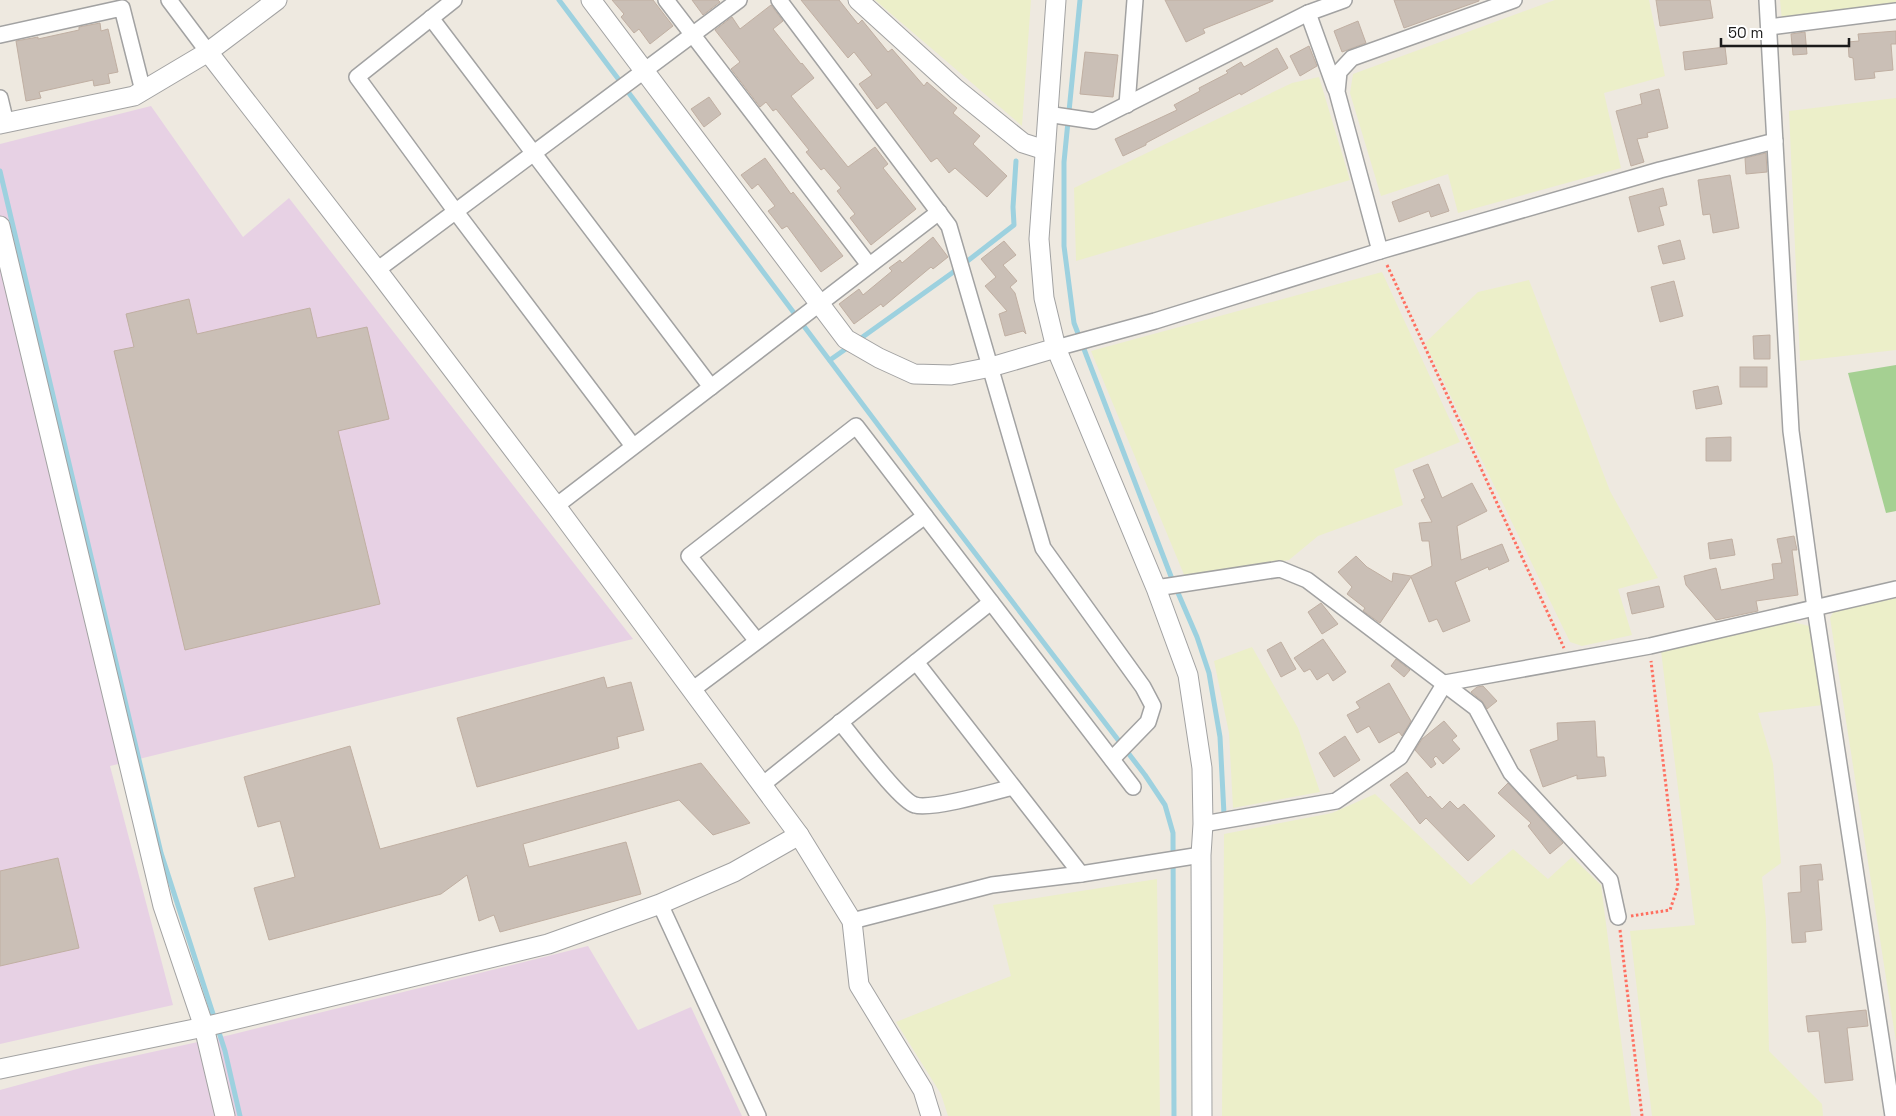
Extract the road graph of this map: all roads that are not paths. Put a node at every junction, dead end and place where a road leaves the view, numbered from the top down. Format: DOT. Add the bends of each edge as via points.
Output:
graph roads {
  1 [pos="169,0"];
  2 [pos="277,0"];
  3 [pos="454,0"];
  4 [pos="591,0"];
  5 [pos="666,0"];
  6 [pos="739,0"];
  7 [pos="779,0"];
  8 [pos="858,0"];
  9 [pos="1056,0"];
  10 [pos="1135,0"];
  11 [pos="1344,0"];
  12 [pos="1514,0"];
  13 [pos="1767,0"];
  14 [pos="121,4"];
  15 [pos="1896,11"];
  16 [pos="1308,13"];
  17 [pos="431,18"];
  18 [pos="1769,27"];
  19 [pos="0,35"];
  20 [pos="694,35"];
  21 [pos="208,52"];
  22 [pos="644,71"];
  23 [pos="143,91"];
  24 [pos="1337,92"];
  25 [pos="0,98"];
  26 [pos="1127,104"];
  27 [pos="1047,114"];
  28 [pos="3,123"];
  29 [pos="1775,141"];
  30 [pos="1045,150"];
  31 [pos="535,153"];
  32 [pos="456,212"];
  33 [pos="939,212"];
  34 [pos="0,226"];
  35 [pos="1380,251"];
  36 [pos="869,265"];
  37 [pos="377,270"];
  38 [pos="818,304"];
  39 [pos="1056,348"];
  40 [pos="991,367"];
  41 [pos="710,387"];
  42 [pos="633,446"];
  43 [pos="556,506"];
  44 [pos="925,516"];
  45 [pos="1156,588"];
  46 [pos="1896,589"];
  47 [pos="991,602"];
  48 [pos="1815,608"];
  49 [pos="757,641"];
  50 [pos="916,662"];
  51 [pos="1445,683"];
  52 [pos="692,690"];
  53 [pos="840,722"];
  54 [pos="1112,760"];
  55 [pos="762,785"];
  56 [pos="1133,786"];
  57 [pos="1014,787"];
  58 [pos="1202,824"];
  59 [pos="799,834"];
  60 [pos="1200,855"];
  61 [pos="1081,874"];
  62 [pos="660,904"];
  63 [pos="1618,918"];
  64 [pos="852,921"];
  65 [pos="204,1027"];
  66 [pos="1889,1048"];
  67 [pos="0,1068"];
  68 [pos="225,1116"];
  69 [pos="758,1116"];
  70 [pos="931,1116"];
  71 [pos="1202,1116"];
  72 [pos="1892,1116"];
  1 -- 21 [label="street"];
  2 -- 21 [label="street"];
  3 -- 17 [label="street"];
  4 -- 22 [label="street"];
  5 -- 20 [label="street"];
  6 -- 20 [label="street"];
  7 -- 33 [label="street"];
  8 -- 30 [label="street" via="956,89 1023,143"];
  9 -- 27 [label="street"];
  10 -- 26 [label="street"];
  11 -- 16 [label="street"];
  12 -- 24 [label="street" via="1352,58 1339,72"];
  13 -- 18 [label="street"];
  14 -- 19 [label="street"];
  14 -- 23 [label="street"];
  15 -- 18 [label="street"];
  16 -- 24 [label="street"];
  16 -- 26 [label="street"];
  17 -- 31 [label="street"];
  17 -- 32 [label="street" via="357,78"];
  18 -- 29 [label="street"];
  20 -- 22 [label="street"];
  20 -- 36 [label="street"];
  21 -- 23 [label="street"];
  21 -- 37 [label="street"];
  22 -- 31 [label="street"];
  22 -- 38 [label="street"];
  23 -- 28 [label="street" via="134,96"];
  24 -- 35 [label="street"];
  25 -- 28 [label="street"];
  26 -- 27 [label="street" via="1094,121"];
  27 -- 30 [label="street"];
  29 -- 35 [label="street" via="1660,170"];
  29 -- 48 [label="street" via="1791,431"];
  30 -- 39 [label="street" via="1039,239 1044,298"];
  31 -- 32 [label="street"];
  31 -- 41 [label="street"];
  32 -- 37 [label="street"];
  32 -- 42 [label="street"];
  33 -- 36 [label="street"];
  33 -- 40 [label="street" via="949,226"];
  34 -- 65 [label="street" via="163,906"];
  35 -- 39 [label="street" via="1155,321"];
  36 -- 38 [label="street"];
  37 -- 43 [label="street"];
  38 -- 40 [label="street" via="846,339 914,374 951,375"];
  38 -- 41 [label="street"];
  39 -- 40 [label="street"];
  39 -- 45 [label="street"];
  40 -- 54 [label="street" via="1044,548 1143,687 1153,706 1148,722"];
  41 -- 42 [label="street"];
  42 -- 43 [label="street"];
  43 -- 52 [label="street"];
  44 -- 47 [label="street"];
  44 -- 49 [label="street"];
  44 -- 49 [label="street" via="856,426 689,556"];
  45 -- 51 [label="street" via="1280,569 1307,580"];
  45 -- 58 [label="street" via="1188,675 1202,768"];
  46 -- 48 [label="street"];
  47 -- 50 [label="street"];
  47 -- 54 [label="street"];
  48 -- 51 [label="street" via="1650,646"];
  48 -- 66 [label="street"];
  49 -- 52 [label="street"];
  50 -- 53 [label="street"];
  50 -- 57 [label="street"];
  51 -- 58 [label="street" via="1400,757 1336,801"];
  51 -- 63 [label="street" via="1476,708 1511,773 1610,880"];
  52 -- 55 [label="street"];
  53 -- 55 [label="street"];
  53 -- 57 [label="street" via="900,794 914,805 928,806"];
  54 -- 56 [label="street"];
  55 -- 59 [label="street"];
  57 -- 61 [label="street"];
  58 -- 60 [label="street"];
  59 -- 62 [label="street" via="734,872"];
  59 -- 64 [label="street"];
  60 -- 61 [label="street"];
  60 -- 71 [label="street"];
  61 -- 64 [label="street" via="992,885"];
  62 -- 65 [label="street" via="548,944"];
  62 -- 69 [label="street"];
  64 -- 70 [label="street" via="859,985 923,1090"];
  65 -- 67 [label="street"];
  65 -- 68 [label="street"];
  66 -- 72 [label="street"];
}
